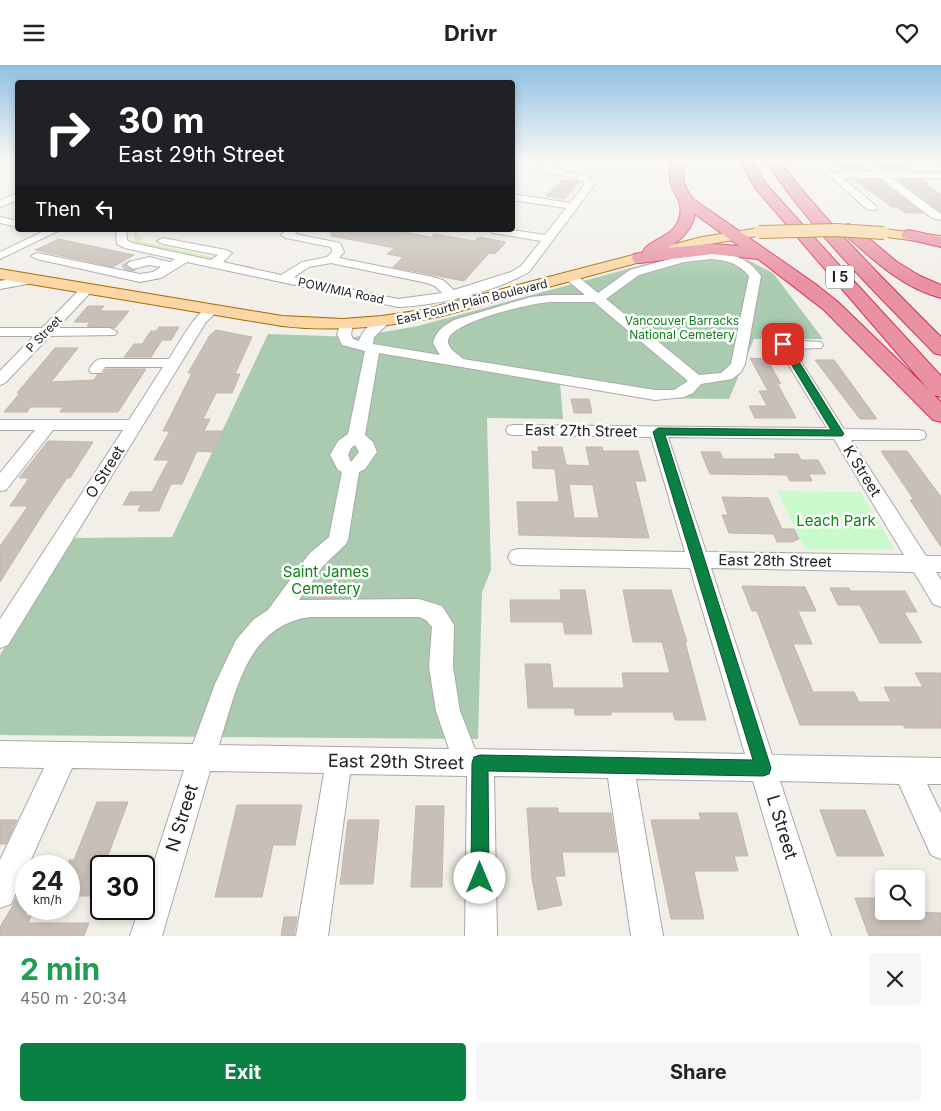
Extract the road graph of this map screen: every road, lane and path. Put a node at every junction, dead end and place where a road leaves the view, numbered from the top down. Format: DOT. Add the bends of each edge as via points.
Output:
graph roads {
  1 [pos="536,201"];
  2 [pos="576,201"];
  3 [pos="773,201"];
  4 [pos="804,201"];
  5 [pos="812,201"];
  6 [pos="863,201"];
  7 [pos="916,201"];
  8 [pos="688,202"];
  9 [pos="572,206"];
  10 [pos="872,208"];
  11 [pos="941,217"];
  12 [pos="0,220"];
  13 [pos="15,223"];
  14 [pos="47,232"];
  15 [pos="121,232"];
  16 [pos="290,232"];
  17 [pos="505,232"];
  18 [pos="175,233"];
  19 [pos="734,235"];
  20 [pos="909,235"];
  21 [pos="548,239"];
  22 [pos="941,241"];
  23 [pos="0,256"];
  24 [pos="37,256"];
  25 [pos="185,258"];
  26 [pos="640,258"];
  27 [pos="331,260"];
  28 [pos="212,264"];
  29 [pos="775,264"];
  30 [pos="172,266"];
  31 [pos="125,270"];
  32 [pos="0,273"];
  33 [pos="571,277"];
  34 [pos="34,279"];
  35 [pos="283,279"];
  36 [pos="0,285"];
  37 [pos="88,288"];
  38 [pos="941,291"];
  39 [pos="451,294"];
  40 [pos="597,298"];
  41 [pos="213,309"];
  42 [pos="383,322"];
  43 [pos="346,325"];
  44 [pos="0,332"];
  45 [pos="46,332"];
  46 [pos="110,332"];
  47 [pos="440,340"];
  48 [pos="816,345"];
  49 [pos="369,347"];
  50 [pos="941,349"];
  51 [pos="407,353"];
  52 [pos="458,362"];
  53 [pos="173,363"];
  54 [pos="96,370"];
  55 [pos="0,380"];
  56 [pos="696,380"];
  57 [pos="941,390"];
  58 [pos="941,415"];
  59 [pos="0,425"];
  60 [pos="48,425"];
  61 [pos="134,425"];
  62 [pos="514,430"];
  63 [pos="658,432"];
  64 [pos="839,434"];
  65 [pos="918,435"];
  66 [pos="0,485"];
  67 [pos="518,557"];
  68 [pos="698,560"];
  69 [pos="919,564"];
  70 [pos="941,564"];
  71 [pos="941,598"];
  72 [pos="276,616"];
  73 [pos="0,638"];
  74 [pos="0,754"];
  75 [pos="64,756"];
  76 [pos="201,758"];
  77 [pos="338,761"];
  78 [pos="473,763"];
  79 [pos="620,766"];
  80 [pos="763,768"];
  81 [pos="908,770"];
  82 [pos="941,771"];
  83 [pos="941,845"];
  84 [pos="0,893"];
  85 [pos="146,936"];
  86 [pos="312,936"];
  87 [pos="481,936"];
  88 [pos="647,936"];
  89 [pos="815,936"];
  1 -- 9 [label="street"];
  2 -- 9 [label="street, POW/MIA Road"];
  3 -- 57 [label="highway, I 5"];
  4 -- 50 [label="highway, I 5" via="878,285"];
  5 -- 38 [label="highway" via="821,205 891,267 914,281"];
  6 -- 10 [label="street"];
  7 -- 11 [label="street"];
  8 -- 19 [label="highway"];
  8 -- 26 [label="highway" via="689,214 681,231"];
  9 -- 21 [label="street, POW/MIA Road"];
  12 -- 13 [label="street"];
  14 -- 23 [label="street"];
  15 -- 25 [label="street, POW/MIA Road" via="124,244"];
  16 -- 27 [label="street" via="286,235 336,245 338,252"];
  17 -- 21 [label="street"];
  18 -- 28 [label="street" via="163,241 226,253"];
  19 -- 20 [label="main road, East Fourth Plain Boulevard, bridge" via="835,230"];
  19 -- 26 [label="main road, East Fourth Plain Boulevard"];
  19 -- 29 [label="highway"];
  20 -- 22 [label="highway"];
  21 -- 39 [label="street, POW/MIA Road" via="517,276"];
  24 -- 31 [label="street"];
  25 -- 28 [label="street, POW/MIA Road"];
  25 -- 30 [label="street"];
  26 -- 29 [label="highway" via="713,248 744,252"];
  26 -- 33 [label="main road, East Fourth Plain Boulevard"];
  27 -- 35 [label="street" via="306,265"];
  27 -- 39 [label="street" via="429,280 439,283"];
  28 -- 35 [label="street, POW/MIA Road"];
  29 -- 58 [label="highway" via="830,307"];
  30 -- 31 [label="street" via="149,261"];
  30 -- 31 [label="street" via="140,278"];
  32 -- 34 [label="main road, East Fourth Plain Boulevard"];
  33 -- 40 [label="street"];
  33 -- 42 [label="main road, East Fourth Plain Boulevard" via="442,311"];
  34 -- 36 [label="street"];
  34 -- 37 [label="main road, East Fourth Plain Boulevard"];
  35 -- 39 [label="street, POW/MIA Road" via="398,303 419,303"];
  37 -- 41 [label="main road, East Fourth Plain Boulevard"];
  37 -- 45 [label="street, P Street"];
  40 -- 47 [label="street" via="525,302 460,321 450,326"];
  40 -- 56 [label="street"];
  40 -- 56 [label="street" via="638,271 697,256 722,257 751,270 754,276 736,369 724,377"];
  41 -- 43 [label="main road, East Fourth Plain Boulevard" via="296,323"];
  41 -- 53 [label="street, O Street" via="201,320"];
  42 -- 43 [label="main road, East Fourth Plain Boulevard"];
  42 -- 49 [label="street" via="367,336 365,342"];
  43 -- 49 [label="street" via="344,337 347,342"];
  44 -- 45 [label="street"];
  45 -- 46 [label="street"];
  45 -- 55 [label="street, P Street"];
  47 -- 51 [label="street" via="420,351"];
  47 -- 52 [label="street" via="448,356"];
  48 -- 64 [label="street, K Street" via="783,344"];
  49 -- 51 [label="street"];
  49 -- 72 [label="street" via="356,437 367,446 368,452 359,465 351,469 338,540 316,561"];
  51 -- 52 [label="street"];
  52 -- 56 [label="street" via="666,396 686,392"];
  53 -- 54 [label="street" via="100,363"];
  53 -- 61 [label="street, O Street"];
  59 -- 60 [label="street"];
  60 -- 61 [label="street"];
  60 -- 66 [label="street"];
  61 -- 73 [label="street, O Street"];
  62 -- 63 [label="street, East 27th Street"];
  63 -- 64 [label="street, East 27th Street"];
  63 -- 68 [label="street, L Street"];
  64 -- 65 [label="street, East 27th Street"];
  64 -- 69 [label="street, K Street"];
  67 -- 68 [label="street, East 28th Street"];
  68 -- 69 [label="street, East 28th Street"];
  68 -- 80 [label="street, L Street"];
  69 -- 70 [label="street, East 28th Street"];
  69 -- 71 [label="street, K Street"];
  72 -- 76 [label="street, N Street" via="255,634 234,666"];
  72 -- 78 [label="street" via="310,608 419,608 434,613 443,625 442,667 448,711"];
  74 -- 75 [label="street, East 29th Street"];
  75 -- 76 [label="street, East 29th Street"];
  75 -- 84 [label="street"];
  76 -- 77 [label="street, East 29th Street"];
  76 -- 85 [label="street, N Street"];
  77 -- 78 [label="street, East 29th Street"];
  77 -- 86 [label="street"];
  78 -- 79 [label="street, East 29th Street"];
  78 -- 87 [label="street"];
  79 -- 80 [label="street, East 29th Street"];
  79 -- 88 [label="street"];
  80 -- 81 [label="street, East 29th Street"];
  80 -- 89 [label="street, L Street"];
  81 -- 82 [label="street, East 29th Street"];
  81 -- 83 [label="street"];
}
